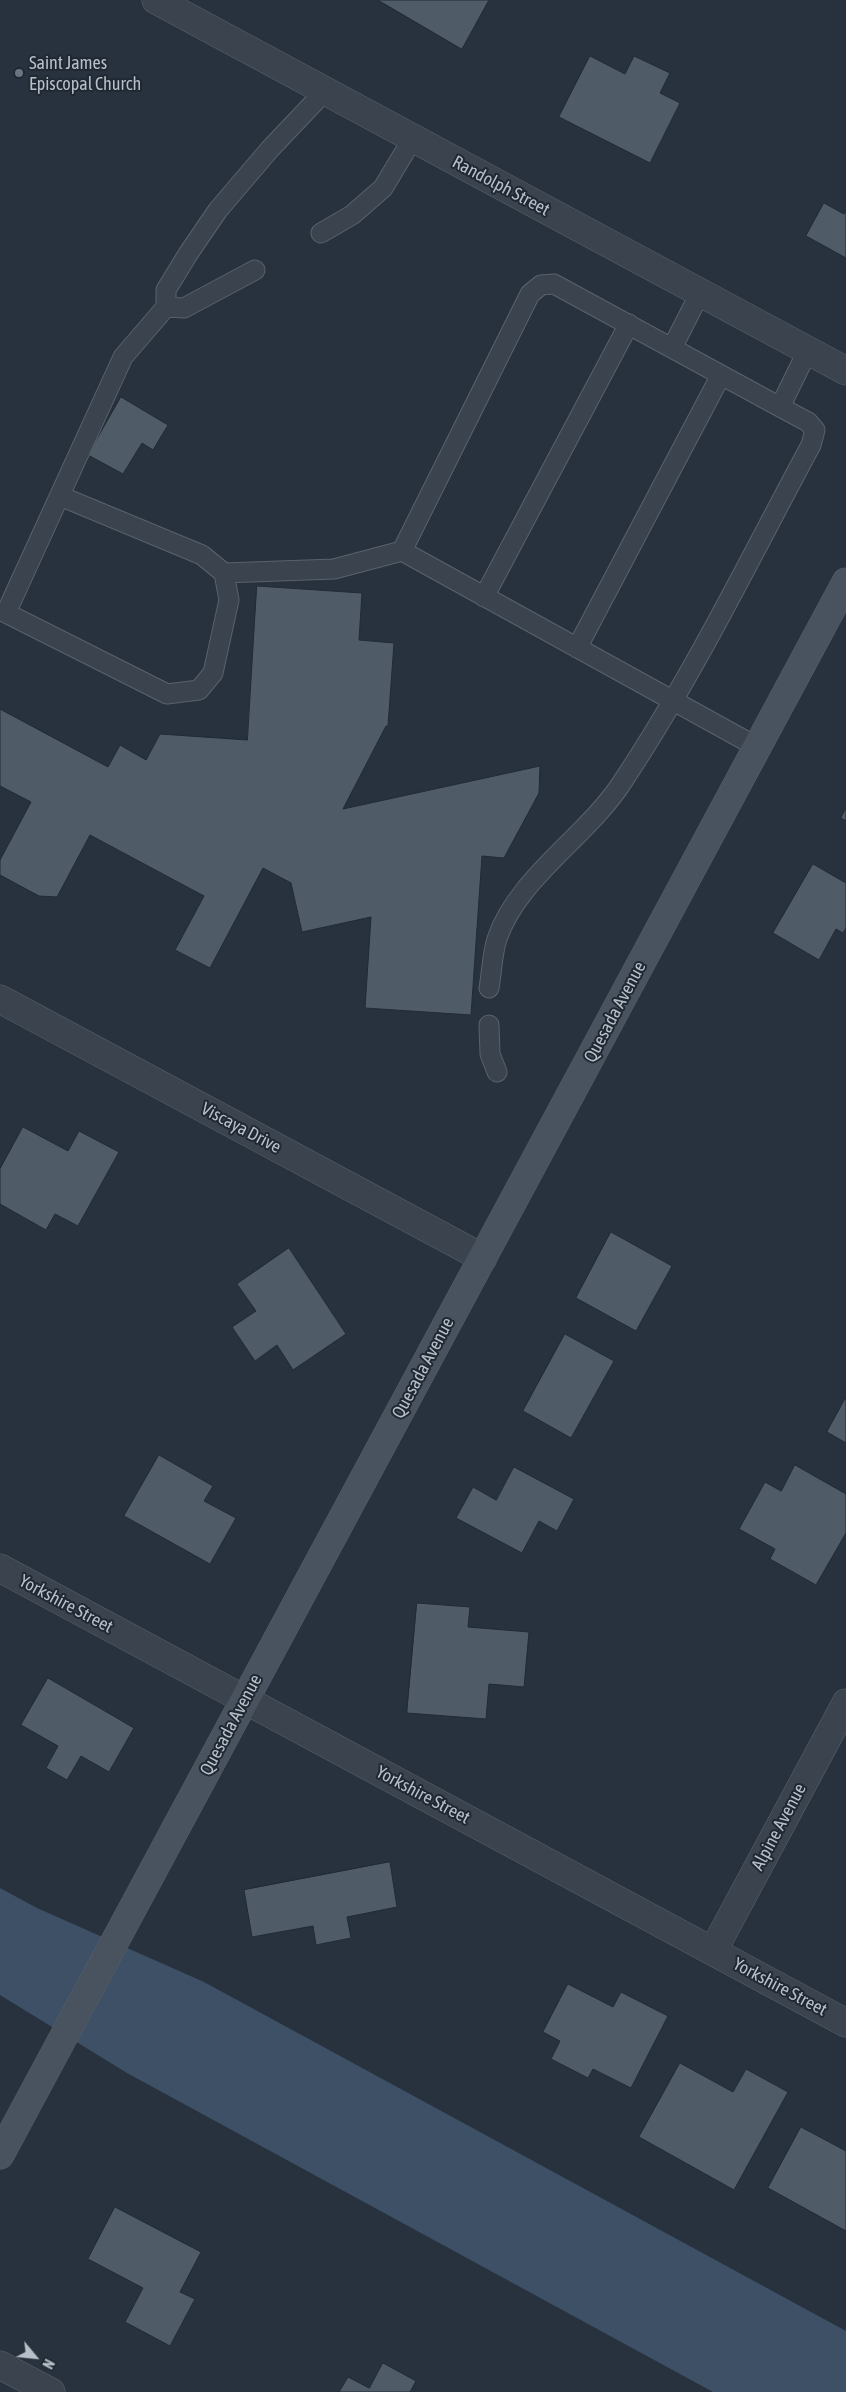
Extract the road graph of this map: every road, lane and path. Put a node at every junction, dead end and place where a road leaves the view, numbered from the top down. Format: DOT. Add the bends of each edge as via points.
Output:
graph roads {
  1 [pos="156,0"];
  2 [pos="325,90"];
  3 [pos="414,138"];
  4 [pos="321,233"];
  5 [pos="255,270"];
  6 [pos="700,293"];
  7 [pos="166,307"];
  8 [pos="629,324"];
  9 [pos="672,348"];
  10 [pos="808,350"];
  11 [pos="846,371"];
  12 [pos="721,375"];
  13 [pos="780,407"];
  14 [pos="60,496"];
  15 [pos="402,551"];
  16 [pos="224,573"];
  17 [pos="846,582"];
  18 [pos="484,597"];
  19 [pos="578,648"];
  20 [pos="673,700"];
  21 [pos="757,747"];
  22 [pos="490,988"];
  23 [pos="0,999"];
  24 [pos="489,1025"];
  25 [pos="497,1072"];
  26 [pos="482,1258"];
  27 [pos="0,1568"];
  28 [pos="245,1700"];
  29 [pos="846,1703"];
  30 [pos="712,1951"];
  31 [pos="846,2023"];
  32 [pos="0,2155"];
  33 [pos="0,2365"];
  34 [pos="51,2392"];
  1 -- 2 [label="street, Randolph Street"];
  2 -- 3 [label="street, Randolph Street"];
  2 -- 7 [label="lane" via="218,210 166,290"];
  3 -- 4 [label="lane" via="383,188 352,214"];
  3 -- 6 [label="street, Randolph Street"];
  5 -- 7 [label="lane" via="184,308"];
  6 -- 9 [label="lane"];
  6 -- 10 [label="street, Randolph Street"];
  7 -- 14 [label="lane" via="123,357"];
  8 -- 9 [label="lane"];
  8 -- 15 [label="lane" via="554,284 541,285 530,294"];
  8 -- 18 [label="lane"];
  9 -- 12 [label="lane"];
  10 -- 11 [label="street, Randolph Street"];
  10 -- 13 [label="lane"];
  12 -- 13 [label="lane"];
  12 -- 19 [label="lane"];
  13 -- 20 [label="lane" via="808,422 815,430 811,445"];
  14 -- 16 [label="lane" via="202,555"];
  14 -- 16 [label="lane" via="6,613 143,684 167,694 199,690 213,673 229,600"];
  15 -- 16 [label="lane" via="334,569"];
  15 -- 18 [label="lane"];
  17 -- 21 [label="street, Quesada Avenue"];
  18 -- 19 [label="lane"];
  19 -- 20 [label="lane"];
  20 -- 21 [label="lane"];
  20 -- 22 [label="lane" via="622,783 593,820 522,892 496,940"];
  21 -- 26 [label="street, Quesada Avenue"];
  23 -- 26 [label="street, Viscaya Drive"];
  24 -- 25 [label="lane" via="490,1054"];
  26 -- 28 [label="street, Quesada Avenue"];
  27 -- 28 [label="street, Yorkshire Street"];
  28 -- 30 [label="street, Yorkshire Street"];
  28 -- 32 [label="street, Quesada Avenue"];
  29 -- 30 [label="street, Alpine Avenue"];
  30 -- 31 [label="street, Yorkshire Street"];
  33 -- 34 [label="street"];
}
